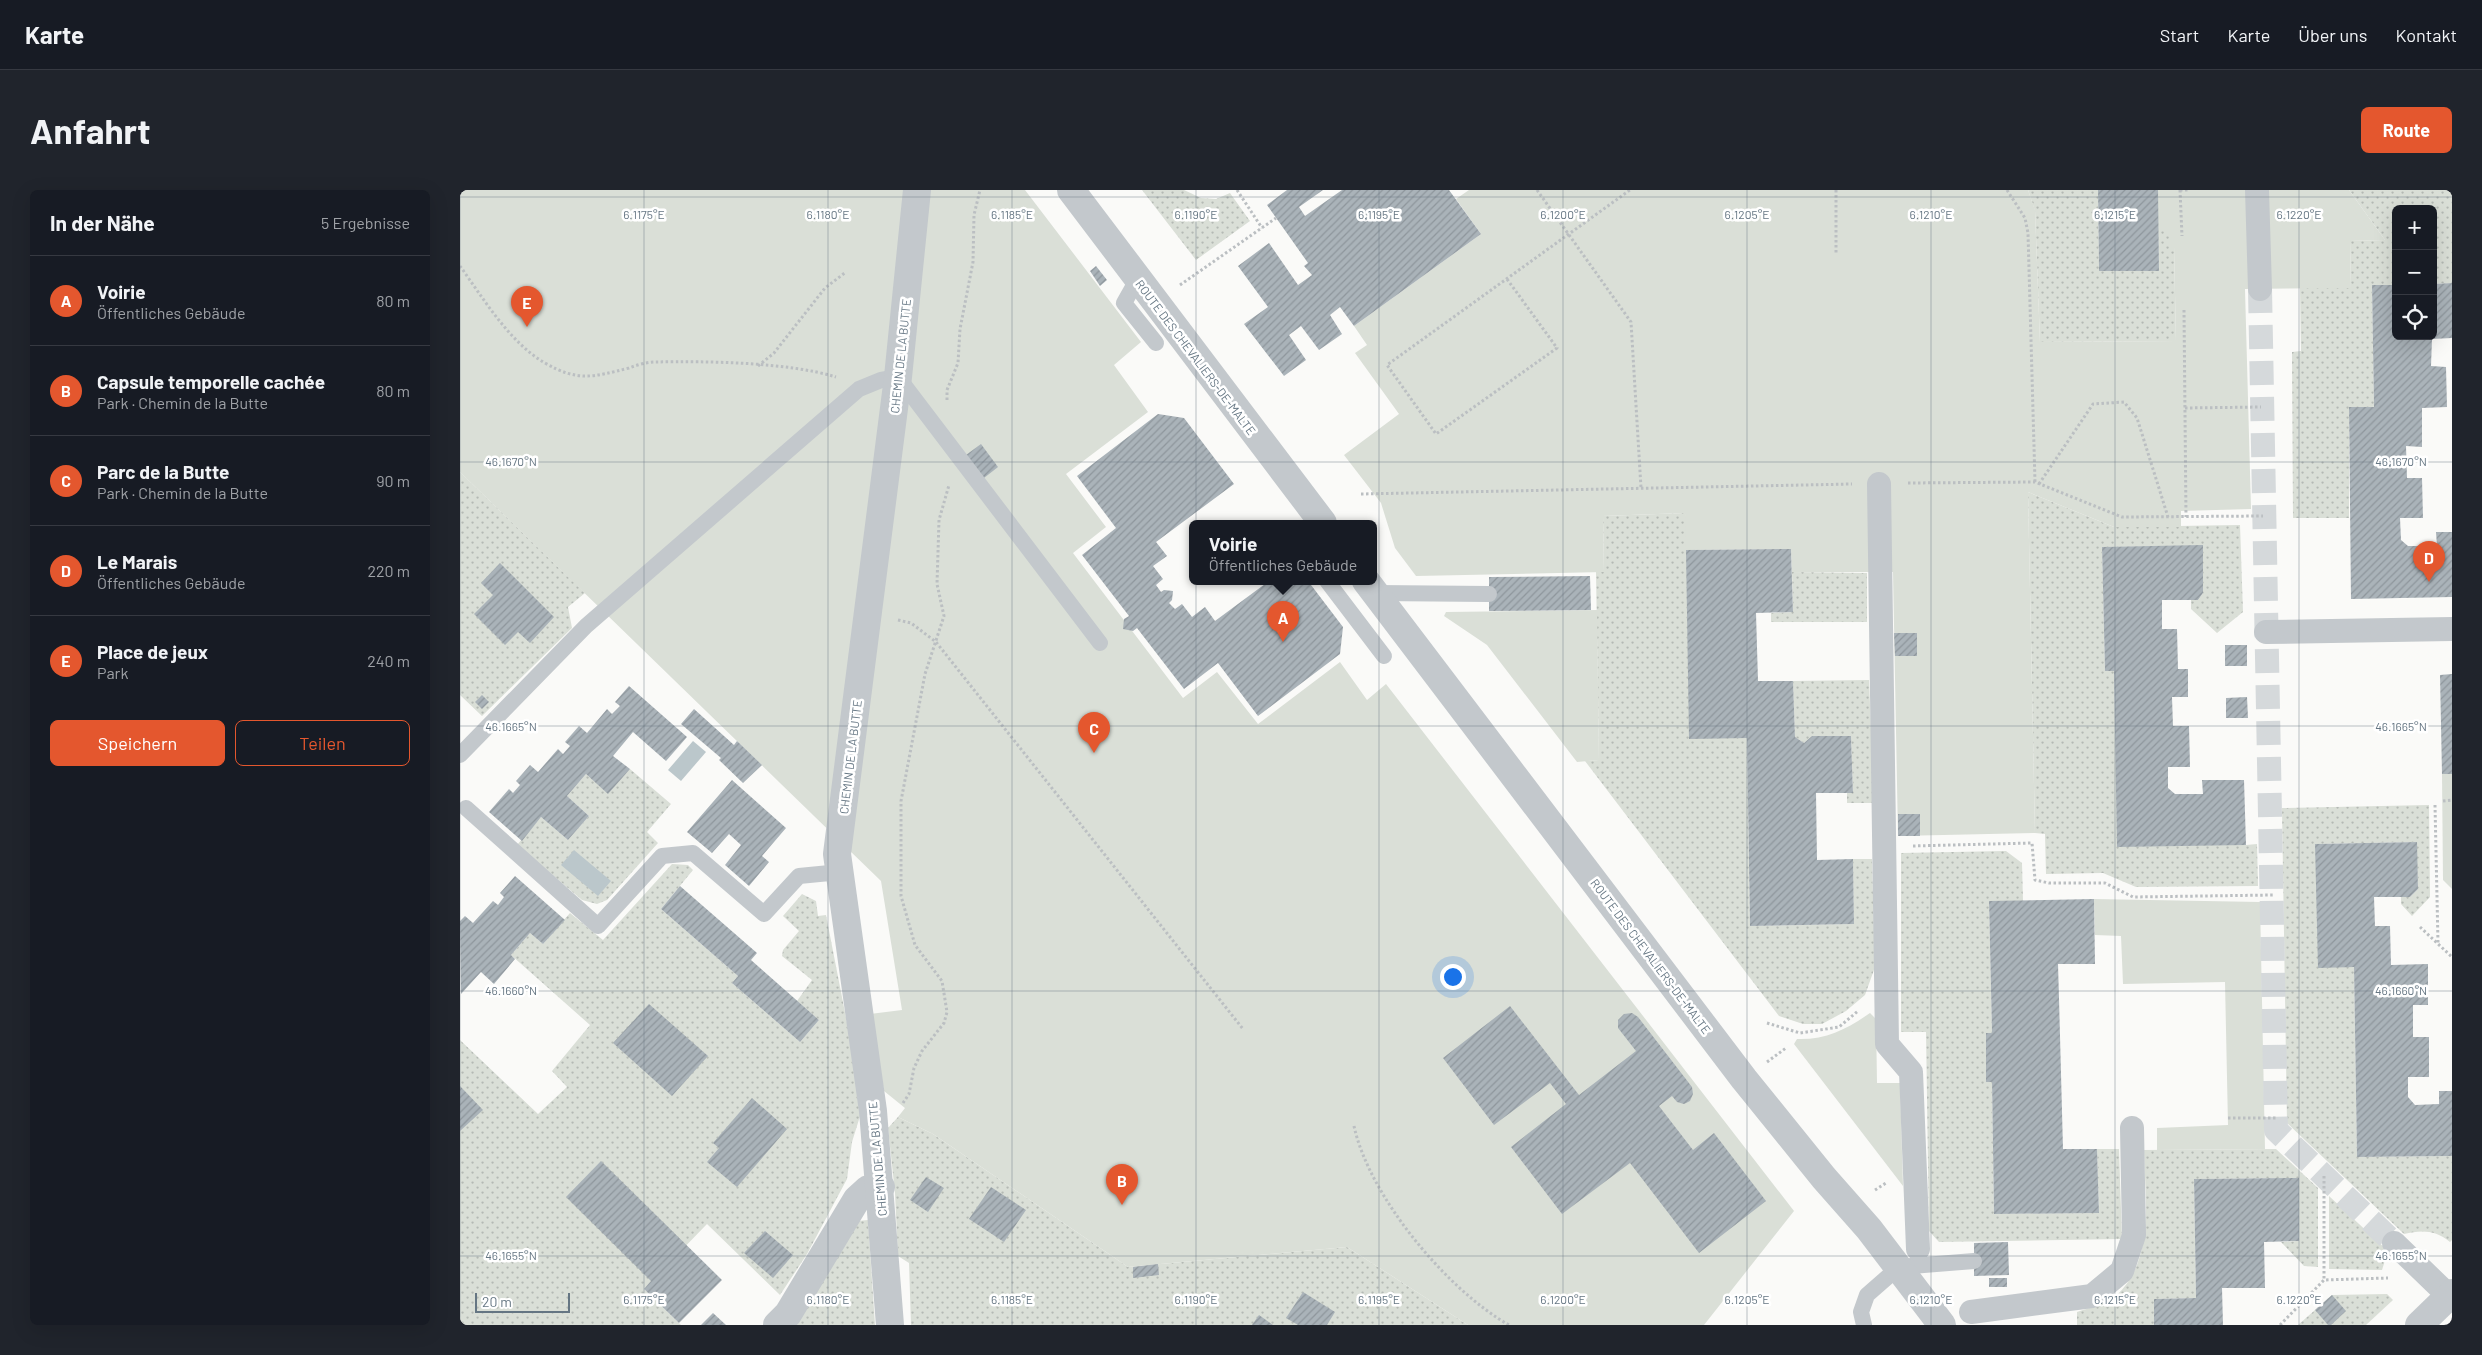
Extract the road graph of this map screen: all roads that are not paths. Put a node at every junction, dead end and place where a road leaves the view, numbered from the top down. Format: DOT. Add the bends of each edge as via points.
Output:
graph roads {
  1 [pos="917,190"];
  2 [pos="1071,190"];
  3 [pos="2257,190"];
  4 [pos="1137,280"];
  5 [pos="2260,289"];
  6 [pos="1156,343"];
  7 [pos="898,377"];
  8 [pos="1879,484"];
  9 [pos="1318,520"];
  10 [pos="1330,585"];
  11 [pos="1371,587"];
  12 [pos="1489,594"];
  13 [pos="2452,629"];
  14 [pos="2266,632"];
  15 [pos="1100,643"];
  16 [pos="1384,656"];
  17 [pos="460,755"];
  18 [pos="466,808"];
  19 [pos="840,872"];
  20 [pos="2132,1128"];
  21 [pos="881,1187"];
  22 [pos="2394,1243"];
  23 [pos="1918,1249"];
  24 [pos="1974,1261"];
  25 [pos="1898,1267"];
  26 [pos="2451,1294"];
  27 [pos="1971,1312"];
  28 [pos="777,1325"];
  29 [pos="890,1325"];
  30 [pos="1864,1325"];
  31 [pos="1942,1325"];
  32 [pos="2419,1325"];
  1 -- 7 [label="street, CHEMIN DE LA BUTTE"];
  2 -- 4 [label="street, ROUTE DES CHEVALIERS-DE-MALTE"];
  3 -- 5 [label="street"];
  4 -- 6 [label="lane" via="1124,302"];
  4 -- 9 [label="street, ROUTE DES CHEVALIERS-DE-MALTE"];
  7 -- 15 [label="lane"];
  7 -- 17 [label="lane" via="860,389 586,626"];
  7 -- 19 [label="street, CHEMIN DE LA BUTTE" via="837,854"];
  8 -- 23 [label="street" via="1888,1044 1911,1072"];
  10 -- 16 [label="lane"];
  11 -- 12 [label="lane"];
  11 -- 25 [label="street, ROUTE DES CHEVALIERS-DE-MALTE" via="1733,1064"];
  13 -- 14 [label="street"];
  18 -- 19 [label="lane" via="598,926 662,856 692,853 764,914 799,876"];
  19 -- 21 [label="street, CHEMIN DE LA BUTTE" via="874,1111"];
  20 -- 27 [label="street" via="2134,1236 2122,1272 2092,1296"];
  21 -- 28 [label="street" via="868,1190 856,1199 788,1314"];
  21 -- 29 [label="street, CHEMIN DE LA BUTTE"];
  22 -- 26 [label="street"];
  24 -- 25 [label="lane"];
  25 -- 30 [label="lane" via="1866,1295 1861,1312"];
  25 -- 31 [label="street, ROUTE DES CHEVALIERS-DE-MALTE"];
  26 -- 32 [label="street"];
}
